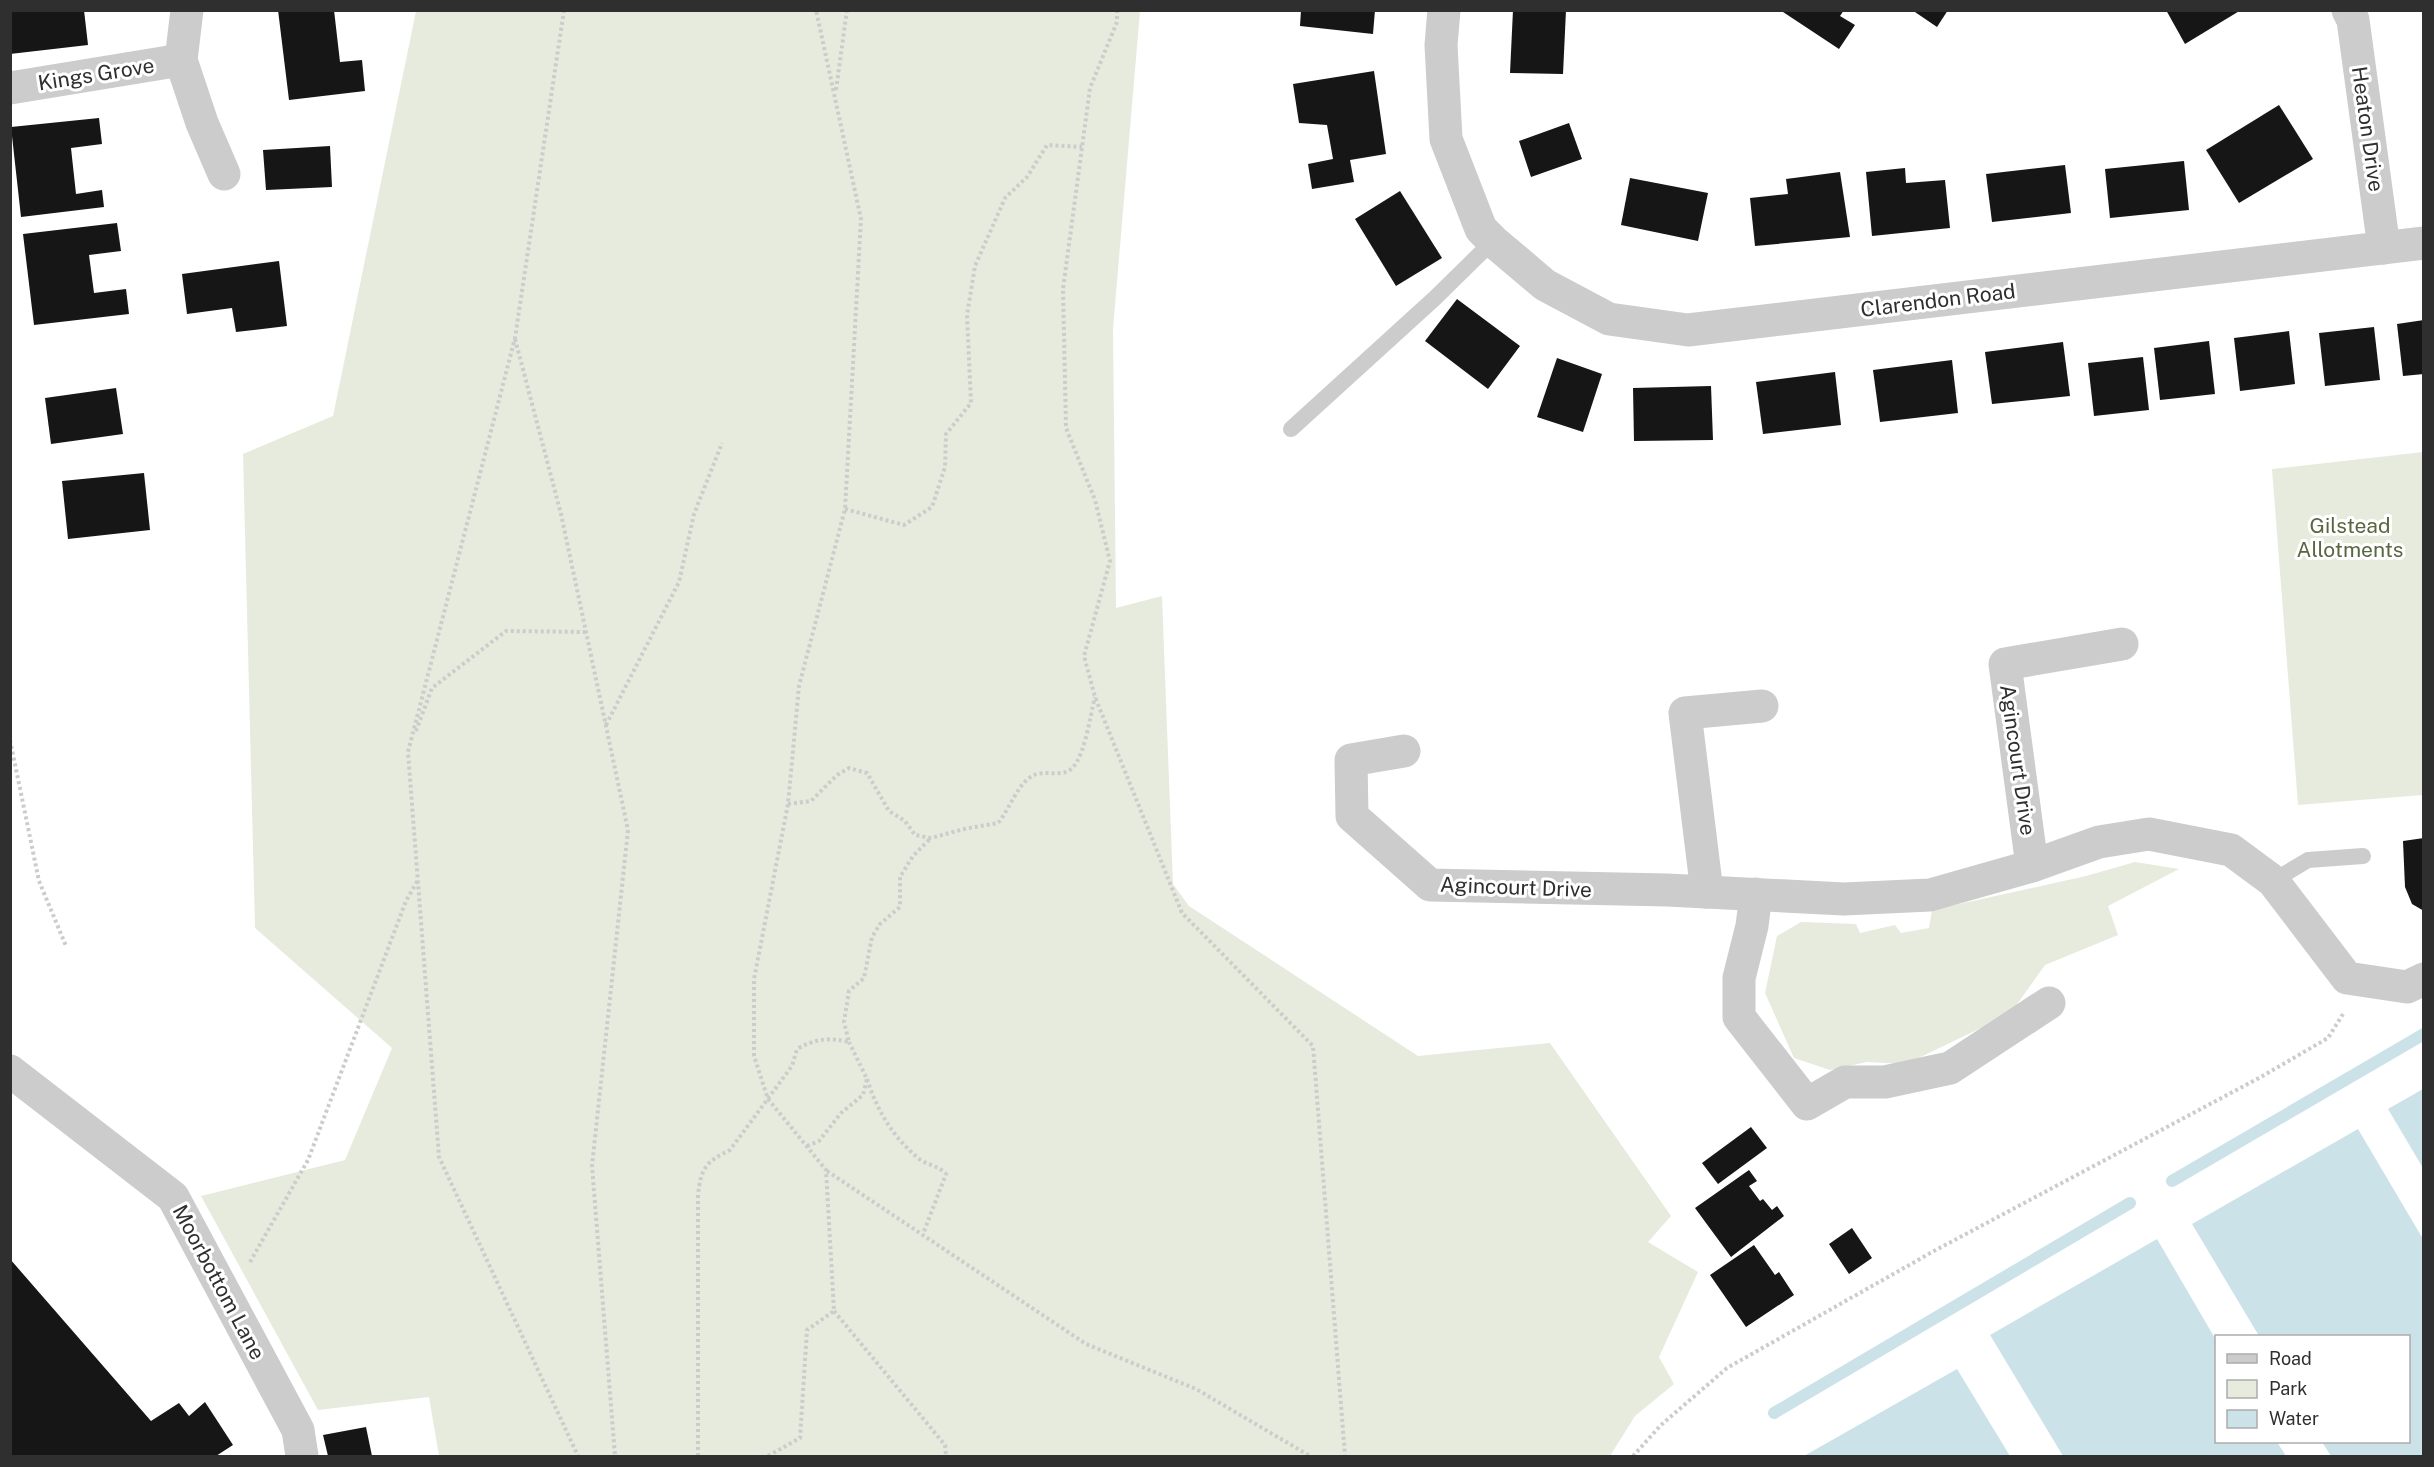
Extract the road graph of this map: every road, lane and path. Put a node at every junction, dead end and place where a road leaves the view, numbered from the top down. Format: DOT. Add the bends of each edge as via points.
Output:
graph roads {
  1 [pos="186,10"];
  2 [pos="564,10"];
  3 [pos="816,10"];
  4 [pos="847,10"];
  5 [pos="1117,10"];
  6 [pos="1444,10"];
  7 [pos="2348,10"];
  8 [pos="181,60"];
  9 [pos="10,88"];
  10 [pos="835,93"];
  11 [pos="1082,147"];
  12 [pos="224,174"];
  13 [pos="1487,235"];
  14 [pos="2424,243"];
  15 [pos="2384,248"];
  16 [pos="515,339"];
  17 [pos="1291,429"];
  18 [pos="722,443"];
  19 [pos="845,509"];
  20 [pos="586,632"];
  21 [pos="2122,644"];
  22 [pos="1095,697"];
  23 [pos="1761,706"];
  24 [pos="606,726"];
  25 [pos="10,740"];
  26 [pos="408,752"];
  27 [pos="1404,752"];
  28 [pos="788,804"];
  29 [pos="931,838"];
  30 [pos="2363,856"];
  31 [pos="2032,866"];
  32 [pos="418,879"];
  33 [pos="2272,881"];
  34 [pos="1707,892"];
  35 [pos="1756,894"];
  36 [pos="66,945"];
  37 [pos="2346,978"];
  38 [pos="2424,979"];
  39 [pos="2049,1004"];
  40 [pos="849,1042"];
  41 [pos="10,1071"];
  42 [pos="867,1079"];
  43 [pos="768,1099"];
  44 [pos="807,1146"];
  45 [pos="826,1170"];
  46 [pos="923,1234"];
  47 [pos="228,1299"];
  48 [pos="834,1311"];
  49 [pos="302,1456"];
  50 [pos="578,1456"];
  51 [pos="615,1456"];
  52 [pos="698,1456"];
  53 [pos="768,1456"];
  54 [pos="946,1456"];
  55 [pos="1310,1456"];
  56 [pos="1345,1456"];
  57 [pos="1633,1456"];
  1 -- 8 [label="street, Kings Grove"];
  2 -- 16 [label="path"];
  3 -- 10 [label="path"];
  4 -- 10 [label="path"];
  5 -- 11 [label="path" via="1117,22 1090,88"];
  6 -- 13 [label="street" via="1441,45 1446,139"];
  7 -- 15 [label="street, Heaton Drive" via="2353,20"];
  8 -- 9 [label="street, Kings Grove"];
  8 -- 12 [label="street, Kings Grove"];
  10 -- 19 [label="path" via="861,219"];
  11 -- 19 [label="path" via="1047,144 1027,177 1005,198 975,266 967,315 971,403 946,434 945,467 932,507 904,525"];
  11 -- 22 [label="path" via="1063,290 1066,428 1095,500 1110,561 1084,656"];
  13 -- 15 [label="street, Clarendon Road" via="1545,285 1609,319 1688,330"];
  13 -- 17 [label="lane" via="1435,297"];
  14 -- 15 [label="street, Clarendon Road"];
  16 -- 20 [label="path" via="561,514"];
  16 -- 26 [label="path"];
  18 -- 24 [label="path" via="694,514 679,582"];
  19 -- 28 [label="path" via="798,686"];
  20 -- 24 [label="path"];
  20 -- 26 [label="path" via="506,630 432,688"];
  21 -- 31 [label="street, Agincourt Drive" via="2005,664"];
  22 -- 29 [label="path" via="1079,763 1067,772 1034,775 1019,787 998,823"];
  22 -- 56 [label="path" via="1182,913 1313,1046"];
  23 -- 34 [label="street" via="1685,713"];
  24 -- 51 [label="path" via="628,830 592,1166"];
  25 -- 36 [label="path" via="39,881"];
  26 -- 32 [label="path"];
  27 -- 34 [label="street, Agincourt Drive" via="1351,760 1352,816 1430,885"];
  28 -- 29 [label="path" via="811,801 849,768 867,773 889,811 905,821 915,835"];
  28 -- 43 [label="path" via="754,979 754,1056"];
  29 -- 40 [label="path" via="900,877 900,907 880,924 872,937 864,978 849,990 844,1022"];
  30 -- 33 [label="lane" via="2308,860"];
  31 -- 33 [label="street, Agincourt Drive" via="2099,842 2150,834 2231,849"];
  31 -- 35 [label="street, Agincourt Drive" via="1930,895 1844,899"];
  32 -- 47 [label="path" via="406,901 308,1160"];
  32 -- 50 [label="path" via="439,1157"];
  33 -- 37 [label="street, Agincourt Drive"];
  34 -- 35 [label="street, Agincourt Drive"];
  35 -- 39 [label="street" via="1739,978 1739,1017 1807,1104 1845,1082 1885,1082 1950,1068"];
  37 -- 38 [label="street" via="2407,987"];
  37 -- 57 [label="path" via="2344,1012 2328,1038 1727,1368 1661,1425"];
  40 -- 42 [label="path"];
  40 -- 43 [label="path" via="830,1038 796,1049 792,1066"];
  41 -- 47 [label="street, Moorbottom Lane" via="173,1197"];
  42 -- 44 [label="path" via="863,1095 841,1113 819,1141"];
  42 -- 46 [label="path" via="874,1102 893,1133 920,1160 939,1166 946,1174"];
  43 -- 44 [label="path"];
  43 -- 52 [label="path" via="730,1150 700,1172"];
  44 -- 45 [label="path"];
  45 -- 46 [label="path"];
  45 -- 48 [label="path"];
  46 -- 55 [label="path" via="1086,1344 1196,1389"];
  47 -- 49 [label="street, Moorbottom Lane" via="298,1430"];
  48 -- 53 [label="path" via="807,1330 800,1437"];
  48 -- 54 [label="path" via="945,1445"];
}
